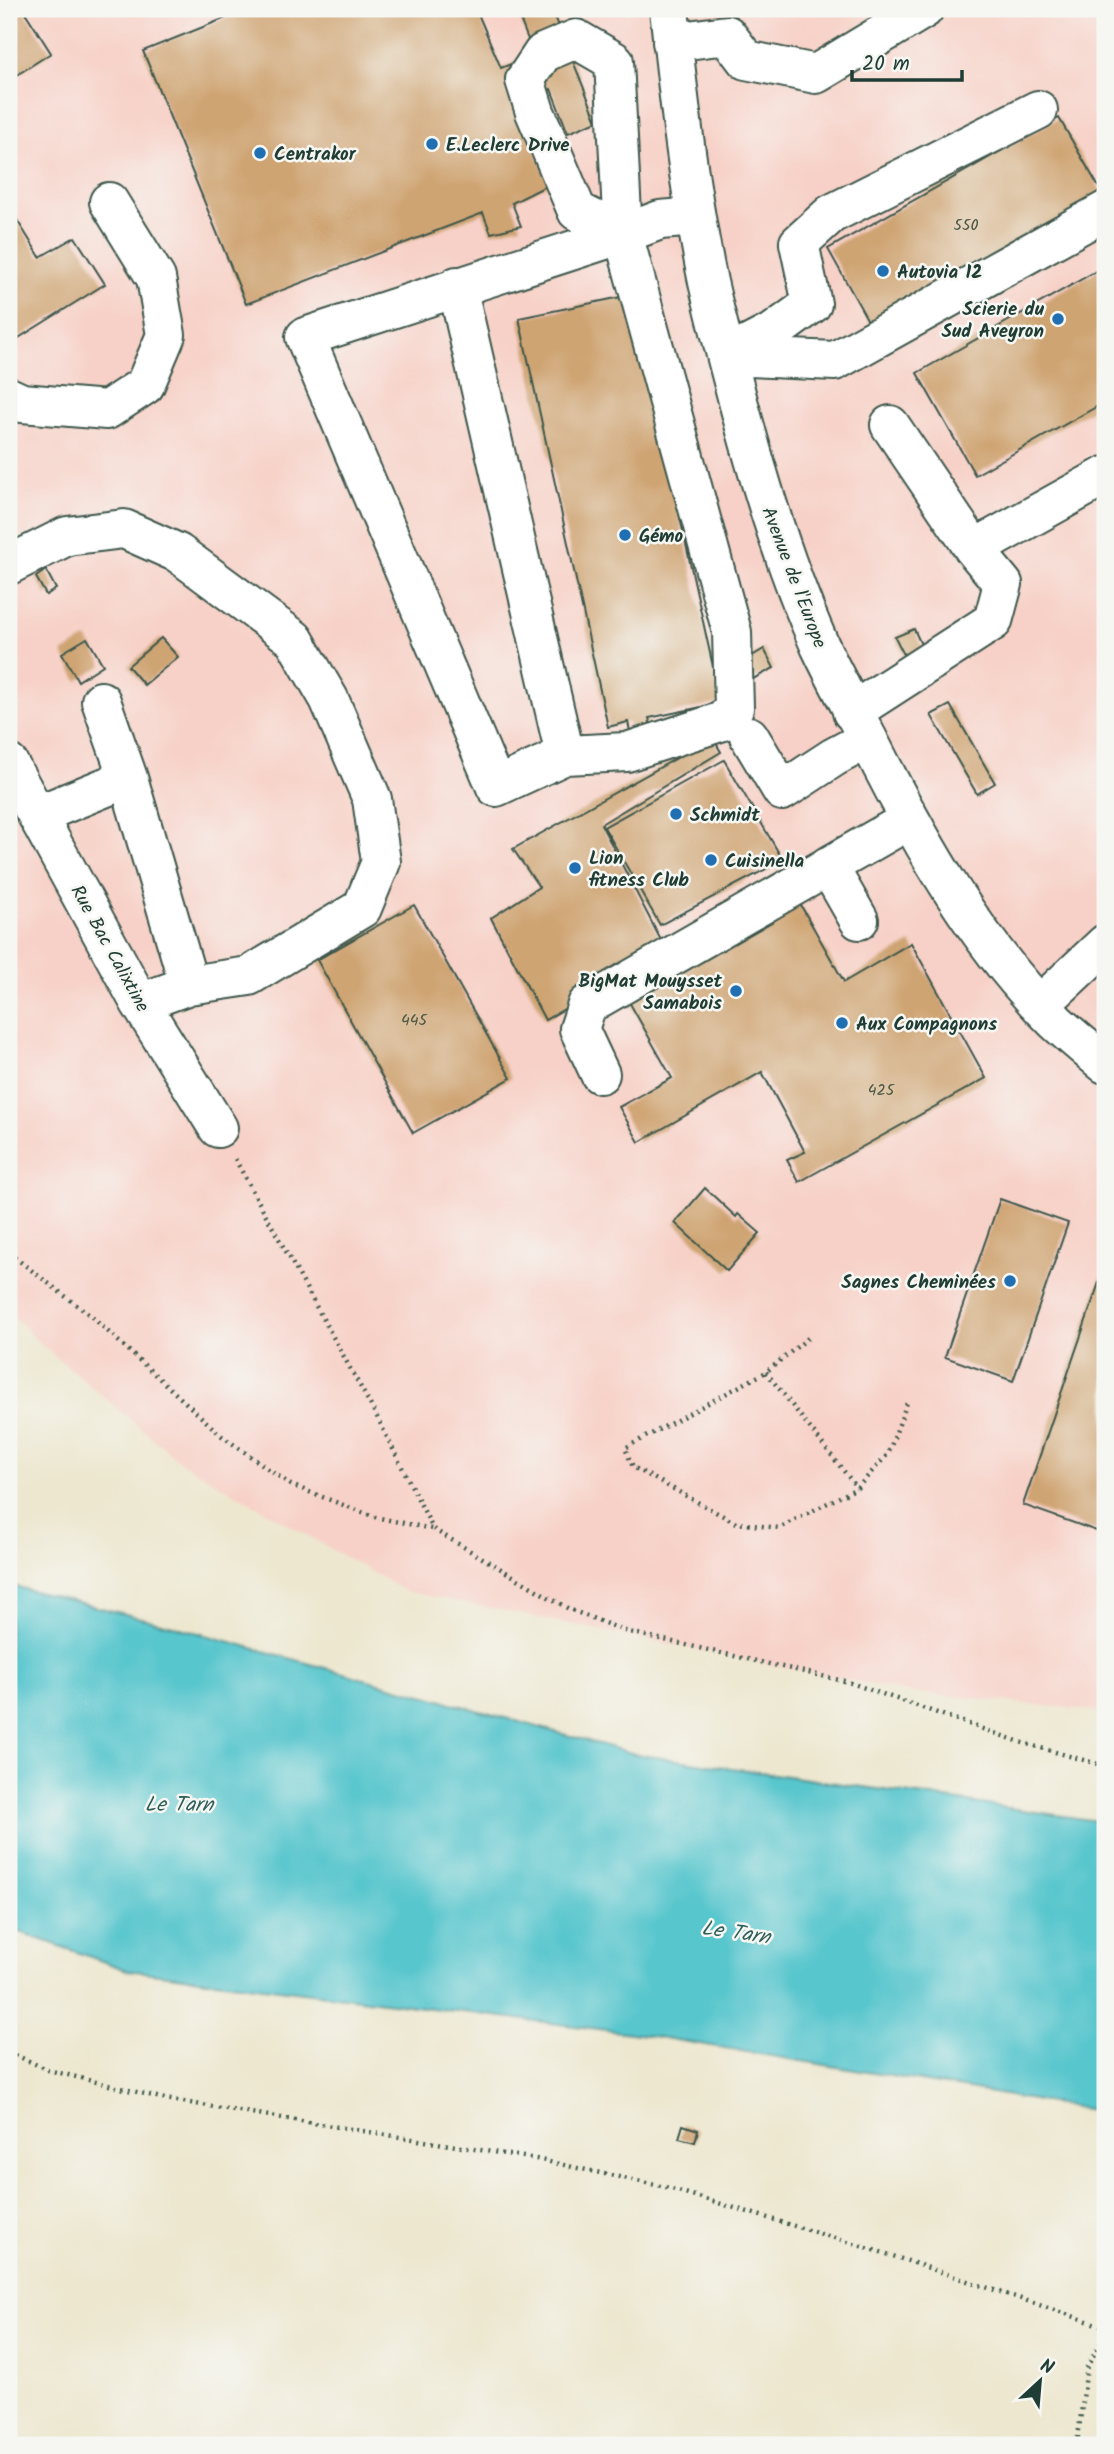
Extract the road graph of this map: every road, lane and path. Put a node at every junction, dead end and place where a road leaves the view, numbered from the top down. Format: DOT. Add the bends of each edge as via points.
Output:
graph roads {
  1 [pos="924,9"];
  2 [pos="735,22"];
  3 [pos="671,25"];
  4 [pos="1038,110"];
  5 [pos="109,202"];
  6 [pos="1105,211"];
  7 [pos="696,217"];
  8 [pos="623,234"];
  9 [pos="457,286"];
  10 [pos="727,356"];
  11 [pos="9,397"];
  12 [pos="890,425"];
  13 [pos="1105,476"];
  14 [pos="974,549"];
  15 [pos="9,565"];
  16 [pos="101,701"];
  17 [pos="860,725"];
  18 [pos="748,736"];
  19 [pos="565,755"];
  20 [pos="9,764"];
  21 [pos="128,778"];
  22 [pos="37,815"];
  23 [pos="909,820"];
  24 [pos="828,866"];
  25 [pos="859,920"];
  26 [pos="1105,944"];
  27 [pos="190,985"];
  28 [pos="140,1003"];
  29 [pos="1040,1005"];
  30 [pos="1105,1064"];
  31 [pos="600,1074"];
  32 [pos="218,1128"];
  33 [pos="9,1253"];
  34 [pos="808,1338"];
  35 [pos="766,1372"];
  36 [pos="908,1400"];
  37 [pos="857,1488"];
  38 [pos="433,1529"];
  39 [pos="1105,1766"];
  40 [pos="9,2052"];
  41 [pos="1105,2327"];
  42 [pos="1105,2335"];
  43 [pos="1077,2445"];
  1 -- 2 [label="street" via="816,74 746,60"];
  2 -- 3 [label="street"];
  3 -- 7 [label="street, Avenue de l'Europe"];
  4 -- 10 [label="street" via="831,215 799,243 812,304 775,331"];
  5 -- 11 [label="street" via="156,278 166,335 145,386 107,410 22,403"];
  6 -- 10 [label="street" via="835,361"];
  7 -- 8 [label="street" via="660,220"];
  7 -- 10 [label="street, Avenue de l'Europe"];
  8 -- 9 [label="street"];
  8 -- 19 [label="street" via="732,632 734,709 723,721 627,752"];
  9 -- 19 [label="street"];
  9 -- 19 [label="street" via="305,337 496,787"];
  10 -- 17 [label="street, Avenue de l'Europe" via="775,528 820,645"];
  12 -- 14 [label="street"];
  13 -- 14 [label="street"];
  14 -- 17 [label="street" via="1003,584 993,621"];
  15 -- 27 [label="street" via="67,536 124,529 178,553 294,639 340,724 372,799 381,862 362,908 249,976"];
  16 -- 21 [label="street"];
  17 -- 18 [label="street" via="834,757 782,791"];
  17 -- 23 [label="street, Avenue de l'Europe"];
  20 -- 22 [label="street, Rue Bac Calixtine"];
  21 -- 22 [label="street"];
  21 -- 27 [label="street"];
  22 -- 28 [label="street, Rue Bac Calixtine"];
  23 -- 24 [label="street"];
  23 -- 29 [label="street, Avenue de l'Europe" via="959,903"];
  24 -- 25 [label="street"];
  24 -- 31 [label="street" via="587,1005 579,1028"];
  26 -- 29 [label="street"];
  27 -- 28 [label="street"];
  28 -- 32 [label="street, Rue Bac Calixtine"];
  29 -- 30 [label="street, Avenue de l'Europe"];
  32 -- 38 [label="path" via="376,1415"];
  33 -- 38 [label="path" via="91,1315 222,1436 291,1485 375,1517"];
  34 -- 35 [label="path"];
  35 -- 37 [label="path"];
  35 -- 37 [label="path" via="625,1448 633,1467 736,1523 779,1528"];
  36 -- 37 [label="path" via="888,1454"];
  38 -- 39 [label="path" via="569,1608 625,1631 848,1682"];
  40 -- 41 [label="path" via="48,2070 165,2099 536,2159 665,2187 884,2253"];
  42 -- 43 [label="path" via="1087,2367"];
}
